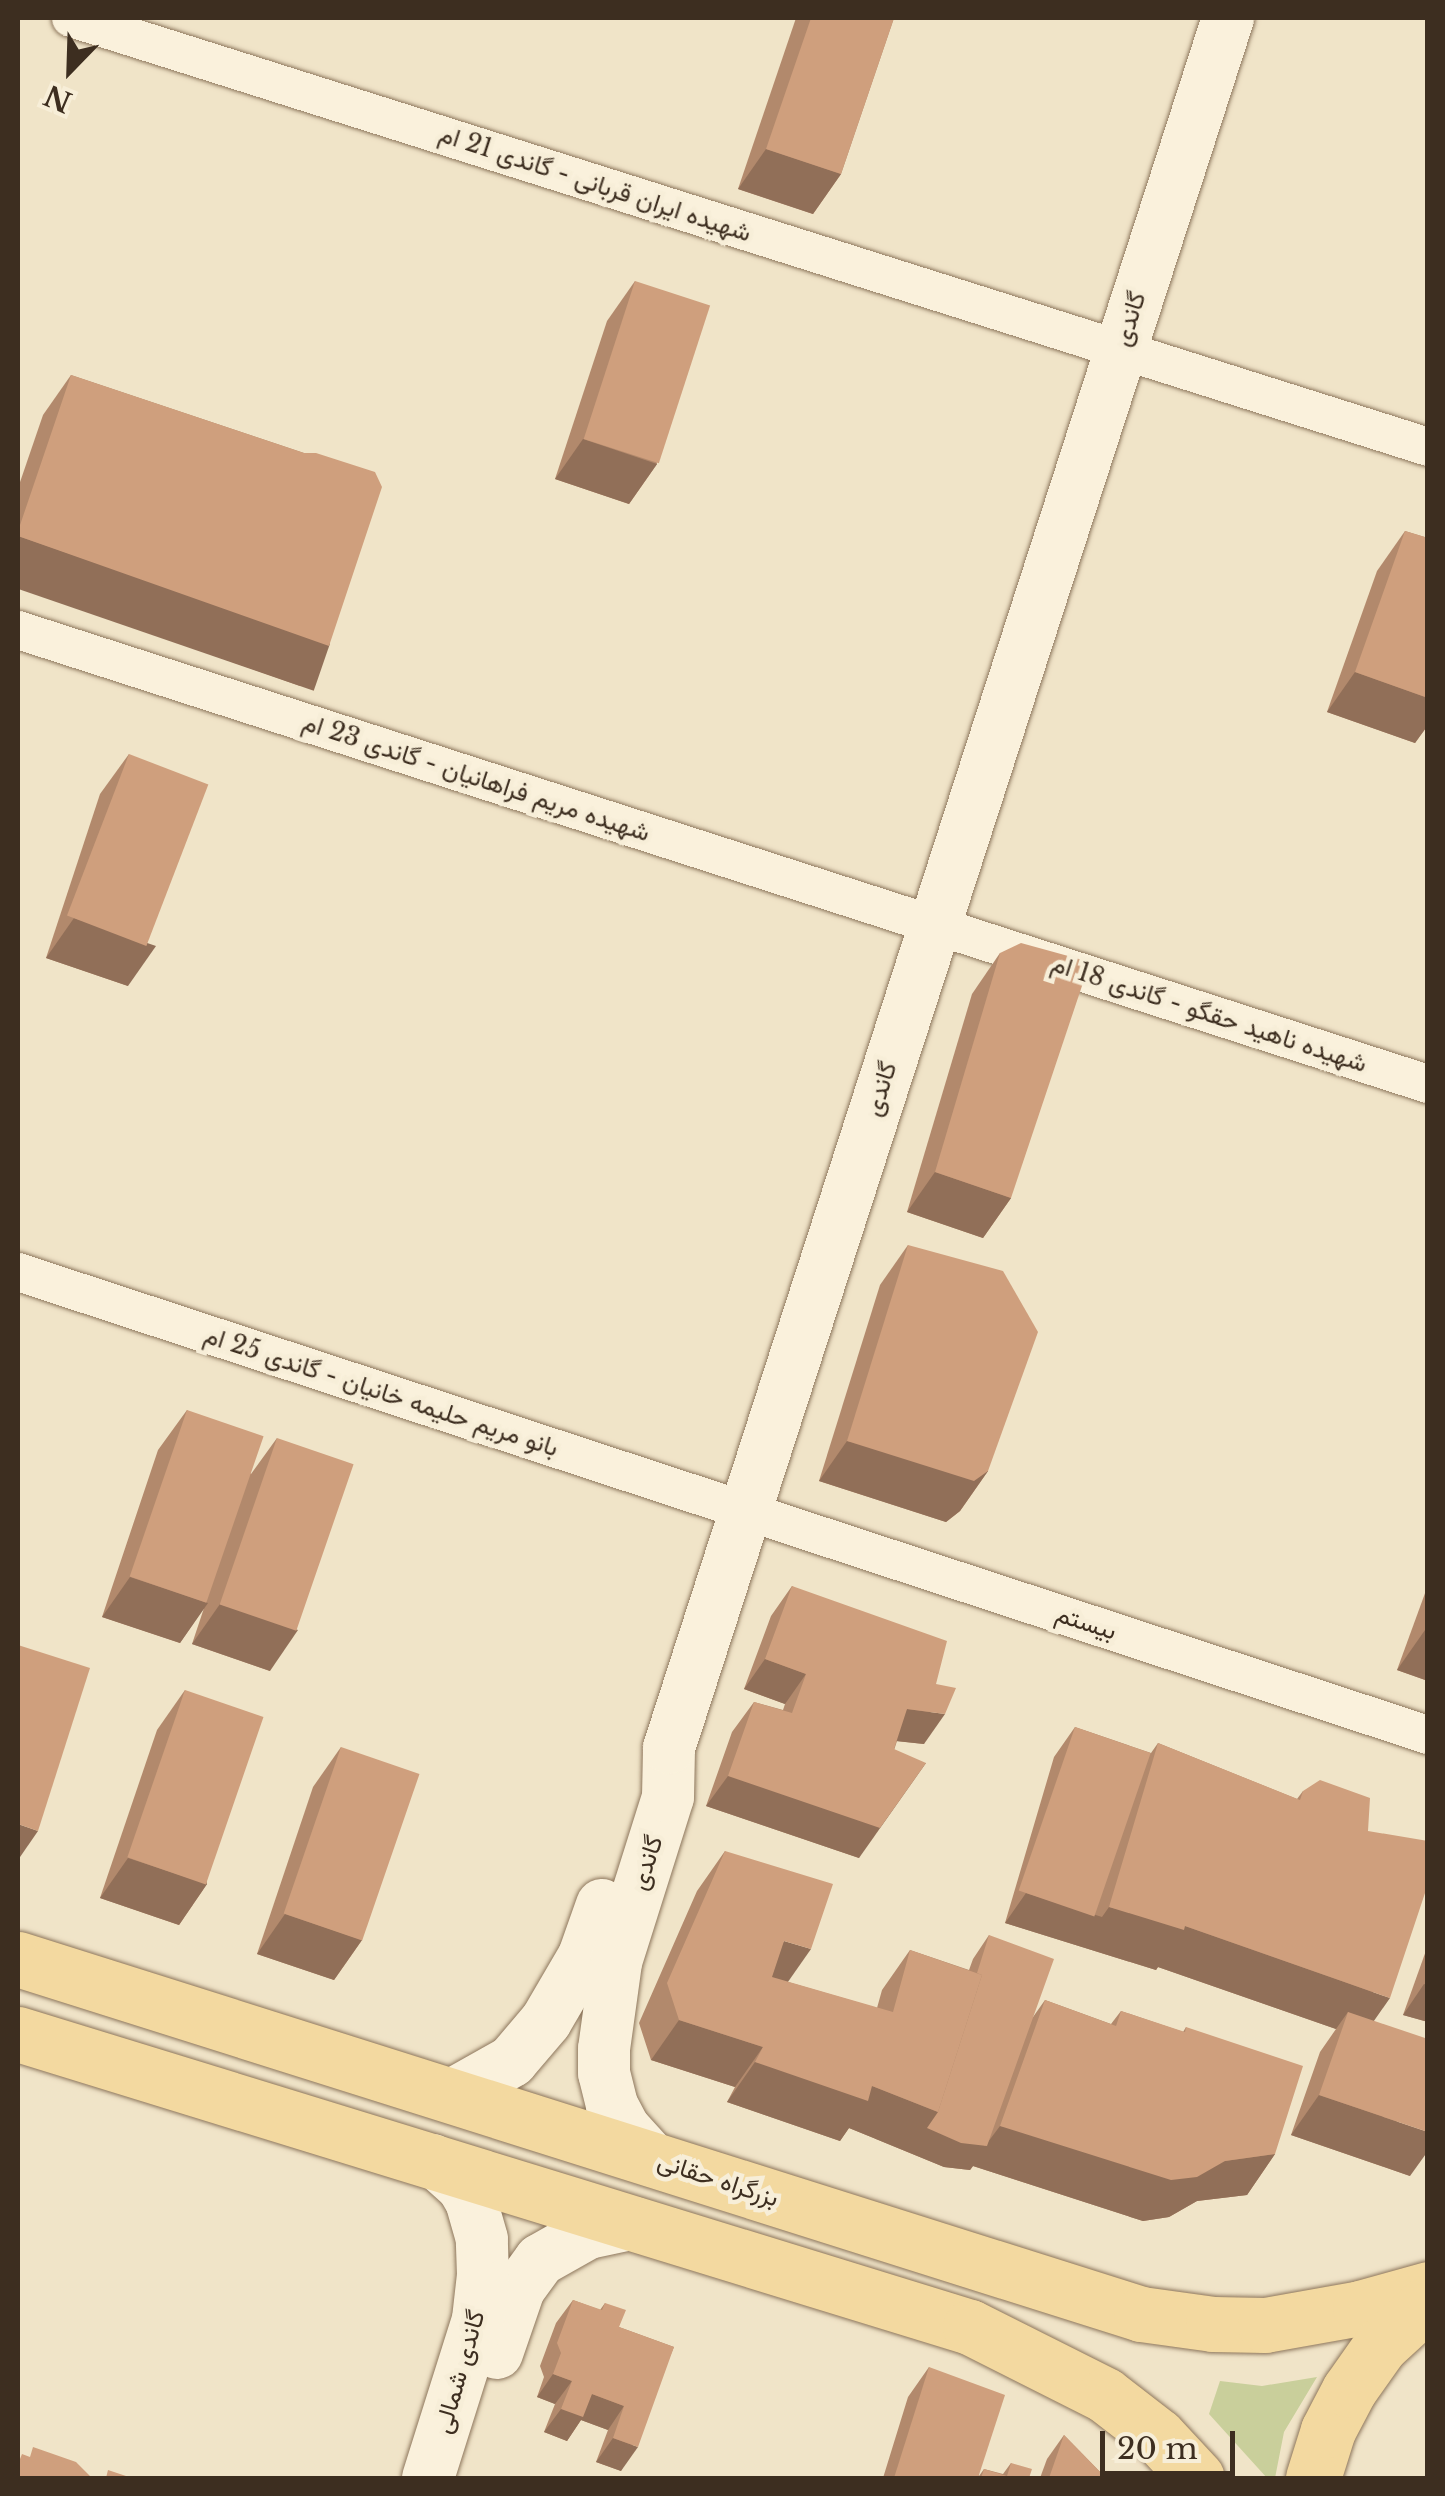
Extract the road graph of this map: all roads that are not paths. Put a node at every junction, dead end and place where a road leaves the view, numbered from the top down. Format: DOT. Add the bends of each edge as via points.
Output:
graph roads {
  1 [pos="71,18"];
  2 [pos="1228,18"];
  3 [pos="1120,351"];
  4 [pos="1428,448"];
  5 [pos="18,630"];
  6 [pos="934,925"];
  7 [pos="1428,1084"];
  8 [pos="18,1272"];
  9 [pos="745,1511"];
  10 [pos="1428,1735"];
  11 [pos="669,1748"];
  12 [pos="18,1959"];
  13 [pos="18,2034"];
  14 [pos="452,2096"];
  15 [pos="652,2159"];
  16 [pos="433,2160"];
  17 [pos="635,2223"];
  18 [pos="1428,2288"];
  19 [pos="1428,2302"];
  20 [pos="428,2478"];
  21 [pos="458,2478"];
  22 [pos="1197,2478"];
  23 [pos="1313,2478"];
  1 -- 3 [label="street, شهیده ایران قربانی - گاندی 21 ام"];
  2 -- 3 [label="main road, گاندی"];
  3 -- 4 [label="street, شهیده ایران قربانی - گاندی 21 ام"];
  3 -- 6 [label="main road, گاندی"];
  5 -- 6 [label="street, شهیده مریم فراهانیان - گاندی 23 ام"];
  6 -- 7 [label="street, شهیده ناهید حقگو - گاندی 18 ام"];
  6 -- 9 [label="main road, گاندی"];
  8 -- 9 [label="street, بانو مریم حلیمه خانیان - گاندی 25 ام"];
  9 -- 10 [label="street, بیستم"];
  9 -- 11 [label="main road, گاندی"];
  11 -- 14 [label="main road" via="642,1790 567,1991 512,2061"];
  11 -- 15 [label="main road, گاندی" via="668,1797 616,1962 604,2049 612,2105"];
  12 -- 14 [label="main road, بزرگراه حقانی"];
  13 -- 16 [label="main road"];
  14 -- 15 [label="main road, بزرگراه حقانی"];
  15 -- 18 [label="main road, بزرگراه حقانی" via="1141,2314 1265,2325"];
  16 -- 17 [label="main road"];
  16 -- 20 [label="main road, گاندی شمالی" via="471,2201 483,2275 478,2319"];
  17 -- 21 [label="main road, گاندی شمالی" via="588,2233 528,2274"];
  17 -- 22 [label="main road" via="970,2326 1105,2395 1158,2436"];
  19 -- 23 [label="main road" via="1380,2346 1348,2390"];
}
